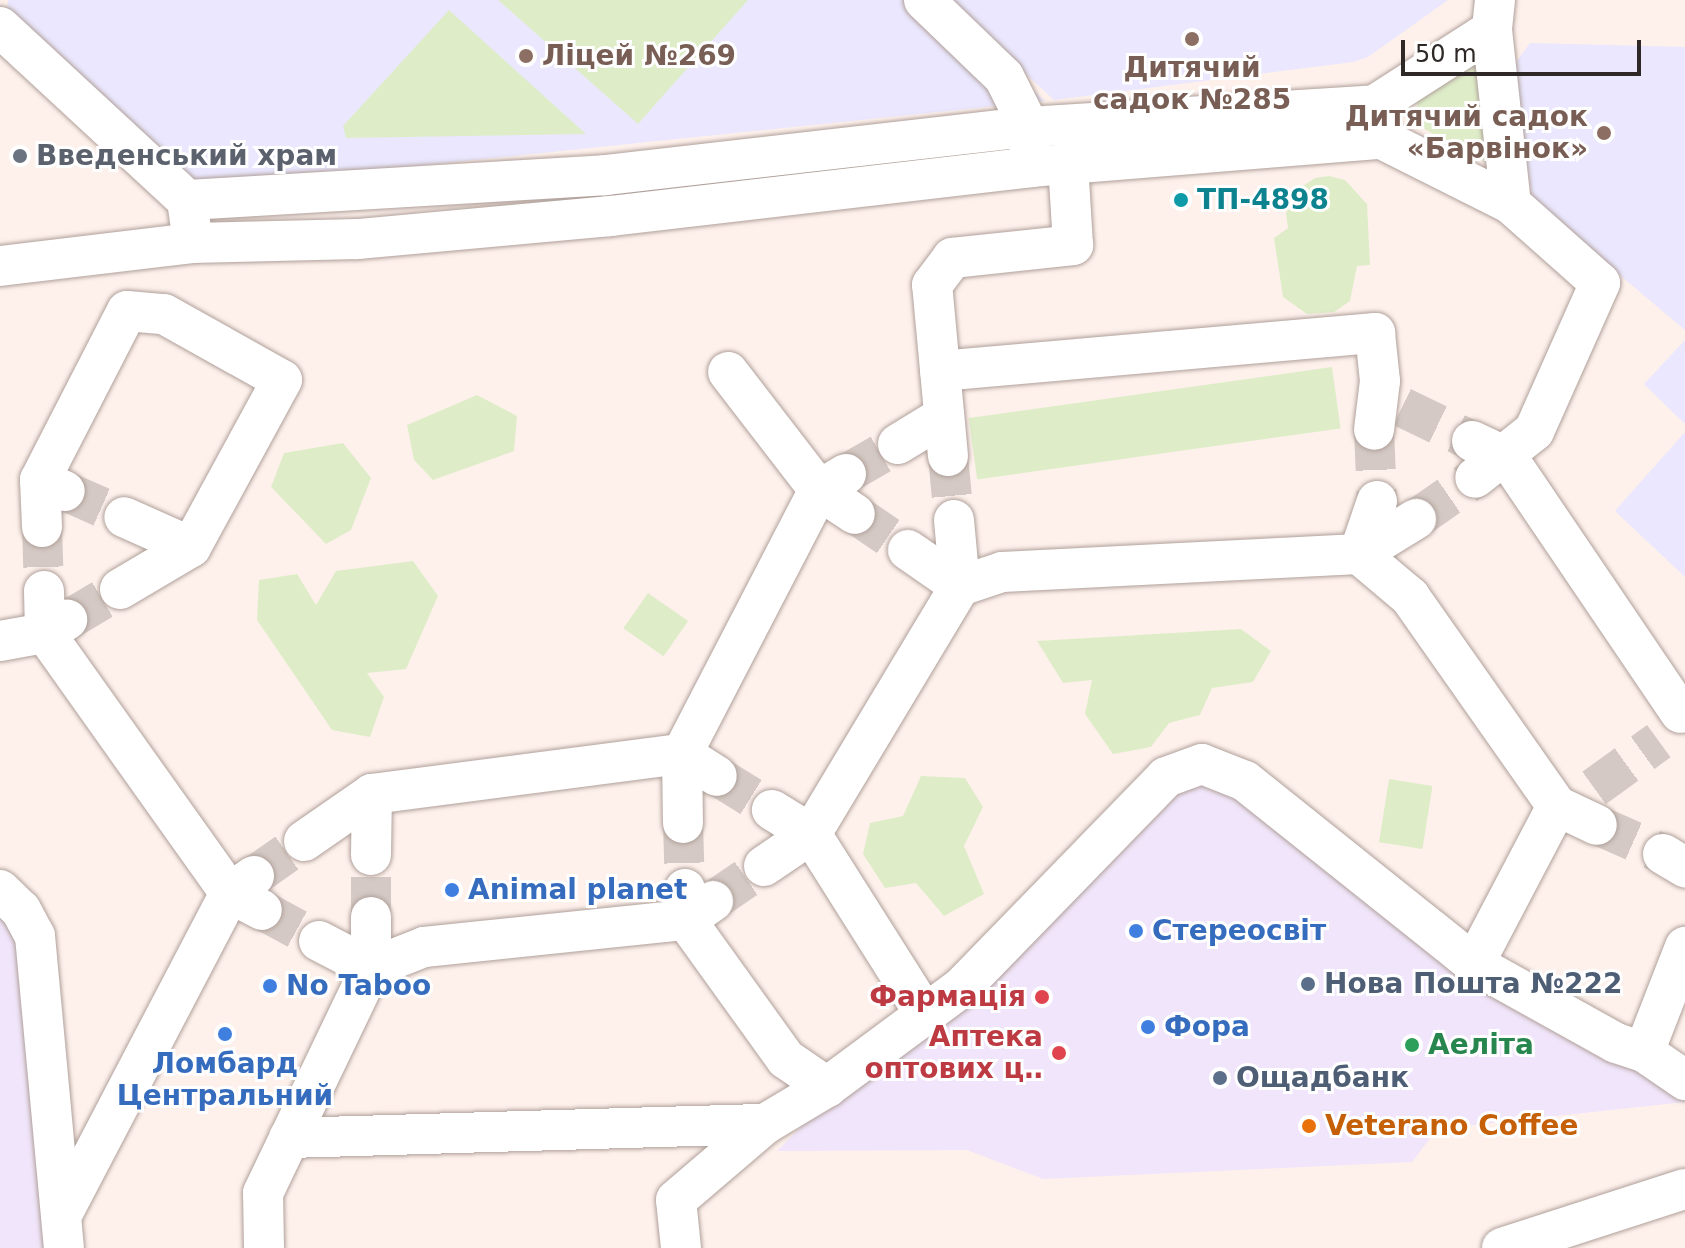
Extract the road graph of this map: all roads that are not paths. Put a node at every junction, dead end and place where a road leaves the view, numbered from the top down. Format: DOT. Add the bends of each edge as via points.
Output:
graph roads {
  1 [pos="924,0"];
  2 [pos="1494,15"];
  3 [pos="0,27"];
  4 [pos="1379,122"];
  5 [pos="1029,127"];
  6 [pos="1049,165"];
  7 [pos="187,200"];
  8 [pos="1511,204"];
  9 [pos="192,243"];
  10 [pos="0,266"];
  11 [pos="940,371"];
  12 [pos="728,372"];
  13 [pos="1385,406"];
  14 [pos="944,416"];
  15 [pos="898,444"];
  16 [pos="948,456"];
  17 [pos="832,482"];
  18 [pos="1377,501"];
  19 [pos="855,514"];
  20 [pos="124,517"];
  21 [pos="1416,519"];
  22 [pos="954,520"];
  23 [pos="42,527"];
  24 [pos="191,547"];
  25 [pos="908,550"];
  26 [pos="1359,554"];
  27 [pos="960,586"];
  28 [pos="120,589"];
  29 [pos="0,641"];
  30 [pos="1675,722"];
  31 [pos="682,754"];
  32 [pos="717,776"];
  33 [pos="372,794"];
  34 [pos="1557,806"];
  35 [pos="1596,806"];
  36 [pos="772,810"];
  37 [pos="683,823"];
  38 [pos="811,834"];
  39 [pos="304,841"];
  40 [pos="371,855"];
  41 [pos="764,866"];
  42 [pos="0,890"];
  43 [pos="371,917"];
  44 [pos="319,941"];
  45 [pos="1685,947"];
  46 [pos="1474,964"];
  47 [pos="371,968"];
  48 [pos="923,1011"];
  49 [pos="1644,1052"];
  50 [pos="1685,1080"];
  51 [pos="827,1087"];
  52 [pos="765,1124"];
  53 [pos="289,1138"];
  54 [pos="1685,1189"];
  55 [pos="63,1231"];
  56 [pos="264,1248"];
  57 [pos="681,1248"];
  58 [pos="1502,1248"];
  1 -- 5 [label="street" via="1004,77"];
  2 -- 4 [label="street"];
  2 -- 8 [label="street"];
  3 -- 7 [label="street"];
  4 -- 5 [label="street"];
  4 -- 6 [label="street"];
  4 -- 8 [label="street"];
  5 -- 6 [label="street"];
  5 -- 7 [label="street" via="605,175"];
  6 -- 9 [label="street" via="358,239"];
  6 -- 11 [label="street" via="1073,245 952,258 932,285"];
  7 -- 9 [label="street"];
  8 -- 30 [label="street" via="1600,283 1534,431 1485,459"];
  9 -- 10 [label="street"];
  11 -- 13 [label="street" via="1375,333"];
  11 -- 14 [label="street"];
  12 -- 17 [label="street"];
  14 -- 15 [label="street"];
  14 -- 16 [label="street"];
  17 -- 19 [label="street"];
  17 -- 31 [label="street"];
  18 -- 26 [label="street"];
  20 -- 24 [label="street"];
  21 -- 26 [label="street"];
  22 -- 27 [label="street"];
  23 -- 24 [label="street" via="52,485 127,311 164,314 282,380"];
  24 -- 28 [label="street"];
  25 -- 27 [label="street"];
  26 -- 27 [label="street" via="1002,572"];
  26 -- 34 [label="street" via="1410,597"];
  27 -- 38 [label="street"];
  29 -- 55 [label="street" via="52,614 248,893"];
  31 -- 32 [label="street"];
  31 -- 33 [label="street"];
  31 -- 37 [label="street"];
  33 -- 39 [label="street"];
  33 -- 40 [label="street"];
  34 -- 35 [label="street"];
  34 -- 46 [label="street"];
  36 -- 38 [label="street"];
  38 -- 41 [label="street"];
  38 -- 48 [label="street"];
  42 -- 55 [label="street" via="21,910 35,936"];
  43 -- 47 [label="street"];
  44 -- 47 [label="street"];
  45 -- 49 [label="street"];
  46 -- 48 [label="street" via="1245,781 1202,764 1166,777 1020,932 961,988"];
  46 -- 49 [label="street" via="1616,1043"];
  47 -- 51 [label="street" via="424,947 695,904 786,1059"];
  47 -- 53 [label="street"];
  48 -- 51 [label="street"];
  49 -- 50 [label="street"];
  51 -- 52 [label="street"];
  52 -- 53 [label="street"];
  52 -- 57 [label="street" via="676,1200"];
  53 -- 56 [label="street" via="263,1193"];
  54 -- 58 [label="street"];
}
